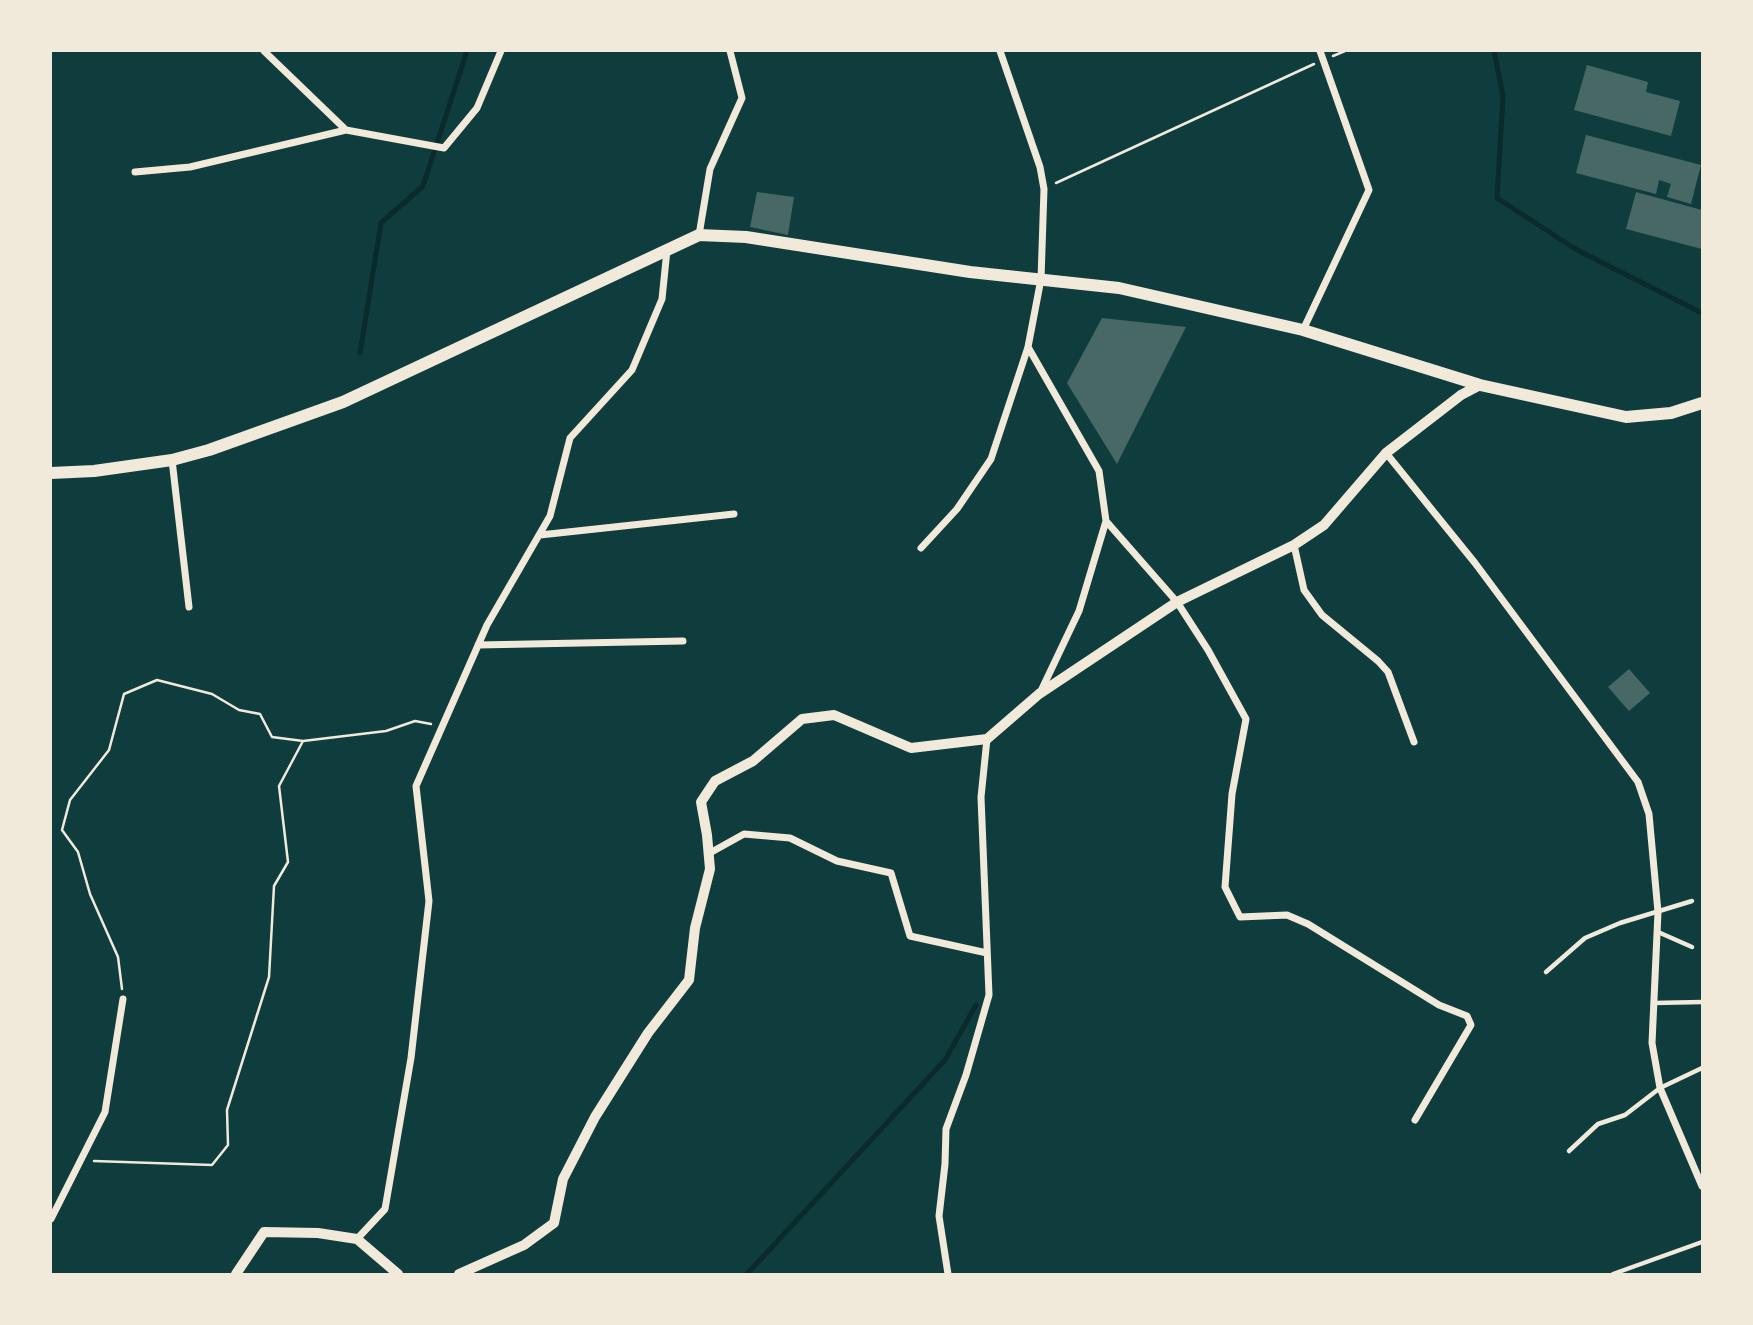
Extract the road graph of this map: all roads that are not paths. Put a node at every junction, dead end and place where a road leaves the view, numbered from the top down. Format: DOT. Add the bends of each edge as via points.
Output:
graph roads {
  1 [pos="264,51"];
  2 [pos="502,51"];
  3 [pos="730,51"];
  4 [pos="1000,51"];
  5 [pos="1320,51"];
  6 [pos="346,130"];
  7 [pos="135,172"];
  8 [pos="699,235"];
  9 [pos="668,249"];
  10 [pos="1041,279"];
  11 [pos="1303,330"];
  12 [pos="1028,347"];
  13 [pos="1480,385"];
  14 [pos="1702,403"];
  15 [pos="1386,453"];
  16 [pos="172,460"];
  17 [pos="51,473"];
  18 [pos="734,514"];
  19 [pos="1106,521"];
  20 [pos="540,535"];
  21 [pos="1294,545"];
  22 [pos="921,548"];
  23 [pos="1177,602"];
  24 [pos="189,607"];
  25 [pos="683,641"];
  26 [pos="478,645"];
  27 [pos="1039,694"];
  28 [pos="986,739"];
  29 [pos="1414,742"];
  30 [pos="708,854"];
  31 [pos="1692,901"];
  32 [pos="1658,912"];
  33 [pos="1658,932"];
  34 [pos="1692,947"];
  35 [pos="987,953"];
  36 [pos="1546,972"];
  37 [pos="123,999"];
  38 [pos="1702,1002"];
  39 [pos="1654,1003"];
  40 [pos="1702,1068"];
  41 [pos="1660,1087"];
  42 [pos="1415,1120"];
  43 [pos="1569,1152"];
  44 [pos="1702,1186"];
  45 [pos="51,1219"];
  46 [pos="357,1239"];
  47 [pos="1702,1242"];
  48 [pos="236,1274"];
  49 [pos="398,1274"];
  50 [pos="459,1274"];
  51 [pos="948,1274"];
  52 [pos="1613,1274"];
  1 -- 6 [label="street"];
  2 -- 6 [label="street" via="477,108 443,148"];
  3 -- 8 [label="street" via="742,98 710,169"];
  4 -- 10 [label="street" via="1044,189"];
  5 -- 11 [label="street" via="1369,190"];
  6 -- 7 [label="street" via="190,167"];
  8 -- 9 [label="main road"];
  8 -- 10 [label="main road" via="746,237"];
  9 -- 16 [label="main road" via="343,401"];
  9 -- 20 [label="street" via="662,299 632,370 570,438 550,516"];
  10 -- 11 [label="main road" via="1119,288"];
  10 -- 12 [label="street"];
  11 -- 13 [label="main road"];
  12 -- 19 [label="street" via="1099,471"];
  12 -- 22 [label="street" via="991,459 957,509"];
  13 -- 14 [label="main road" via="1626,416 1671,413"];
  13 -- 15 [label="street"];
  15 -- 21 [label="street" via="1324,525"];
  15 -- 32 [label="street" via="1475,563 1638,782 1649,814"];
  16 -- 17 [label="main road"];
  16 -- 24 [label="street"];
  18 -- 20 [label="street"];
  19 -- 23 [label="street"];
  19 -- 27 [label="street" via="1079,611"];
  20 -- 26 [label="street"];
  21 -- 23 [label="street"];
  21 -- 29 [label="street" via="1304,590 1322,615 1388,672"];
  23 -- 27 [label="street"];
  23 -- 42 [label="street" via="1246,719 1232,794 1225,887 1240,917 1287,915 1308,924 1439,1004 1467,1016 1471,1026"];
  25 -- 26 [label="street"];
  26 -- 46 [label="street" via="416,786 429,901 411,1058 385,1209"];
  27 -- 28 [label="street"];
  28 -- 30 [label="street" via="911,748 834,715 802,719 754,761 715,780 701,802"];
  28 -- 35 [label="street" via="981,797"];
  30 -- 35 [label="street" via="744,834 790,838 838,860 891,873 910,936"];
  30 -- 50 [label="street" via="710,869 695,928 689,980 595,1117 563,1179 554,1223 524,1245"];
  31 -- 32 [label="lane"];
  32 -- 33 [label="street"];
  32 -- 36 [label="lane" via="1585,938"];
  33 -- 34 [label="lane"];
  33 -- 39 [label="street"];
  35 -- 51 [label="street" via="989,995 946,1129 939,1216"];
  37 -- 45 [label="street" via="105,1112"];
  38 -- 39 [label="lane"];
  39 -- 41 [label="street" via="1652,1043"];
  40 -- 41 [label="lane"];
  41 -- 43 [label="lane" via="1625,1115 1598,1124"];
  41 -- 44 [label="street"];
  46 -- 48 [label="street" via="264,1232"];
  46 -- 49 [label="street"];
  47 -- 52 [label="lane"];
}
